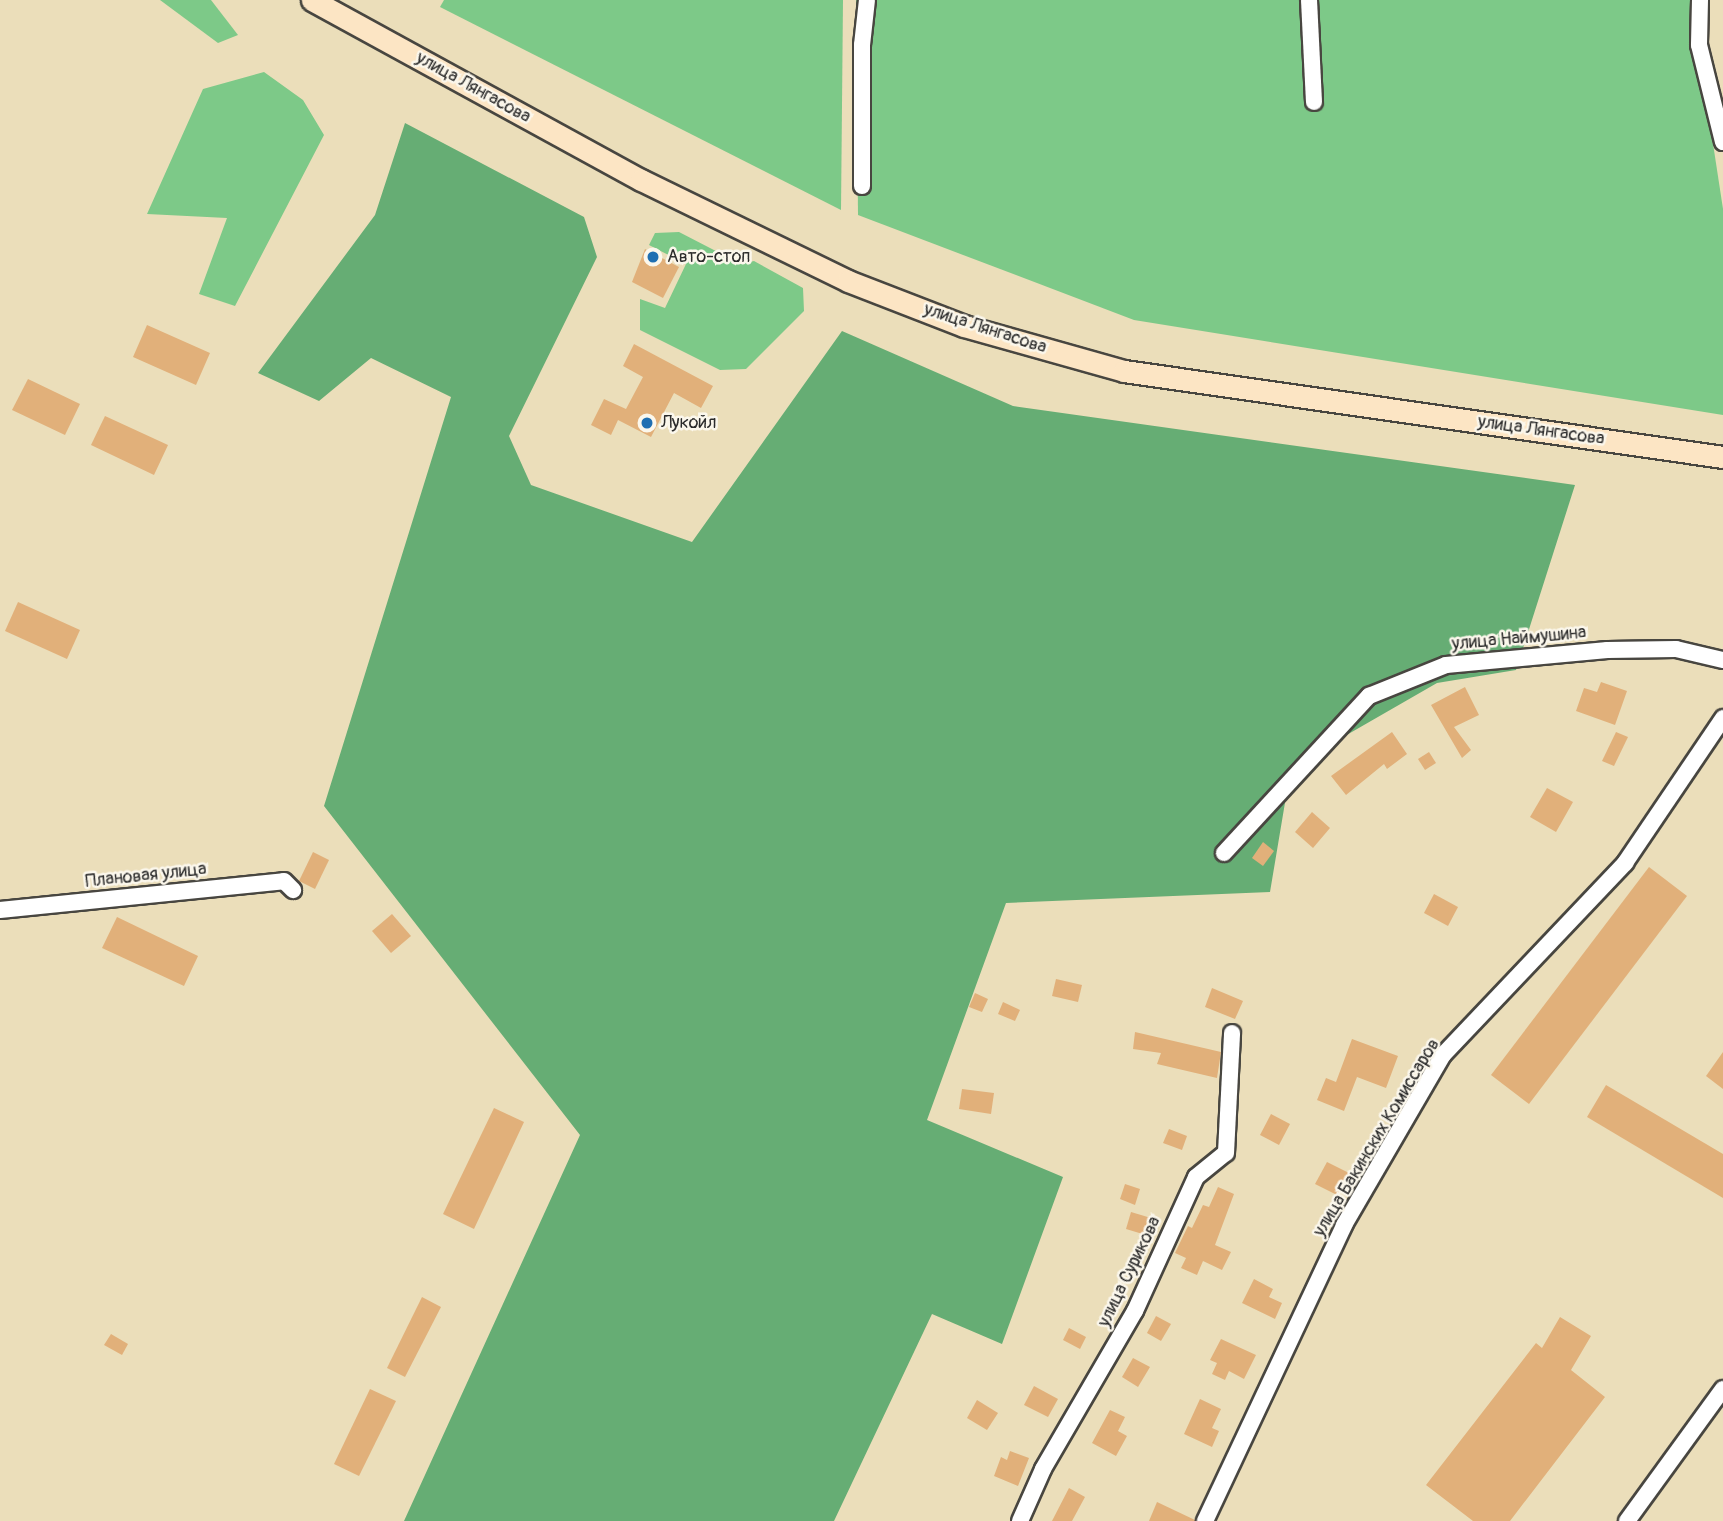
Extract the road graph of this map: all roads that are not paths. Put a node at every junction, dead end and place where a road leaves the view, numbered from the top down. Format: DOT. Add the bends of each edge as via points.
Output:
graph roads {
  1 [pos="312,0"];
  2 [pos="867,0"];
  3 [pos="1309,0"];
  4 [pos="1700,0"];
  5 [pos="1314,103"];
  6 [pos="1723,142"];
  7 [pos="862,186"];
  8 [pos="1723,457"];
  9 [pos="1723,660"];
  10 [pos="1723,718"];
  11 [pos="1224,853"];
  12 [pos="293,890"];
  13 [pos="0,911"];
  14 [pos="1232,1033"];
  15 [pos="1723,1389"];
  16 [pos="1020,1521"];
  17 [pos="1205,1521"];
  18 [pos="1627,1521"];
  1 -- 8 [label="main road, улица Лянгасова" via="641,180 848,281 964,326 1124,371"];
  2 -- 7 [label="street" via="862,45"];
  3 -- 5 [label="street"];
  4 -- 6 [label="street" via="1699,45"];
  9 -- 11 [label="street, улица Наймушина" via="1676,649 1648,649 1446,665 1369,696"];
  10 -- 17 [label="street, улица Бакинских Комиссаров" via="1625,863 1443,1055 1344,1225"];
  12 -- 13 [label="street, Плановая улица" via="284,881"];
  14 -- 16 [label="street, улица Сурикова" via="1226,1153 1196,1177 1135,1311 1043,1469"];
  15 -- 18 [label="street"];
}
